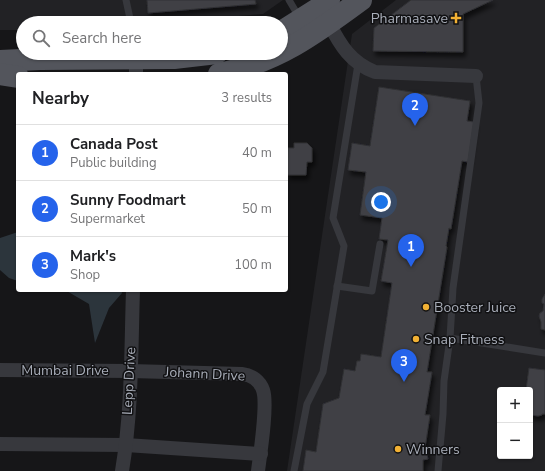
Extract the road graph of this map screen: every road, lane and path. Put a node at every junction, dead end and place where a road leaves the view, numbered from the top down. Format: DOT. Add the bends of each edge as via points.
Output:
graph roads {
  1 [pos="126,0"];
  2 [pos="289,0"];
  3 [pos="329,0"];
  4 [pos="361,0"];
  5 [pos="129,16"];
  6 [pos="301,19"];
  7 [pos="329,23"];
  8 [pos="288,27"];
  9 [pos="288,49"];
  10 [pos="20,60"];
  11 [pos="72,60"];
  12 [pos="162,60"];
  13 [pos="268,60"];
  14 [pos="0,61"];
  15 [pos="136,62"];
  16 [pos="358,64"];
  17 [pos="227,72"];
  18 [pos="0,74"];
  19 [pos="476,76"];
  20 [pos="16,77"];
  21 [pos="380,244"];
  22 [pos="338,286"];
  23 [pos="133,292"];
  24 [pos="450,338"];
  25 [pos="545,353"];
  26 [pos="0,370"];
  27 [pos="130,371"];
  28 [pos="0,444"];
  29 [pos="126,445"];
  30 [pos="261,454"];
  31 [pos="122,471"];
  32 [pos="258,471"];
  33 [pos="294,471"];
  34 [pos="438,471"];
  1 -- 5 [label="lane"];
  2 -- 6 [label="lane"];
  3 -- 6 [label="main road"];
  4 -- 7 [label="main road"];
  6 -- 8 [label="main road"];
  7 -- 9 [label="main road"];
  7 -- 16 [label="street" via="345,51"];
  10 -- 14 [label="main road"];
  11 -- 15 [label="main road"];
  12 -- 15 [label="main road"];
  13 -- 17 [label="main road"];
  16 -- 19 [label="street" via="375,72"];
  16 -- 22 [label="lane" via="333,218 344,246"];
  18 -- 20 [label="main road"];
  19 -- 24 [label="lane" via="479,103 453,288"];
  21 -- 22 [label="lane" via="372,291"];
  22 -- 33 [label="lane" via="323,372 307,404"];
  23 -- 27 [label="street, Lepp Drive"];
  24 -- 25 [label="lane"];
  24 -- 34 [label="lane" via="444,381"];
  26 -- 27 [label="street, Mumbai Drive"];
  27 -- 29 [label="street, Lepp Drive"];
  27 -- 30 [label="street, Johann Drive" via="242,374 253,377 261,385 265,398"];
  28 -- 29 [label="street"];
  29 -- 30 [label="street"];
  29 -- 31 [label="street, Lepp Drive"];
  30 -- 32 [label="street, Johann Drive"];
}
